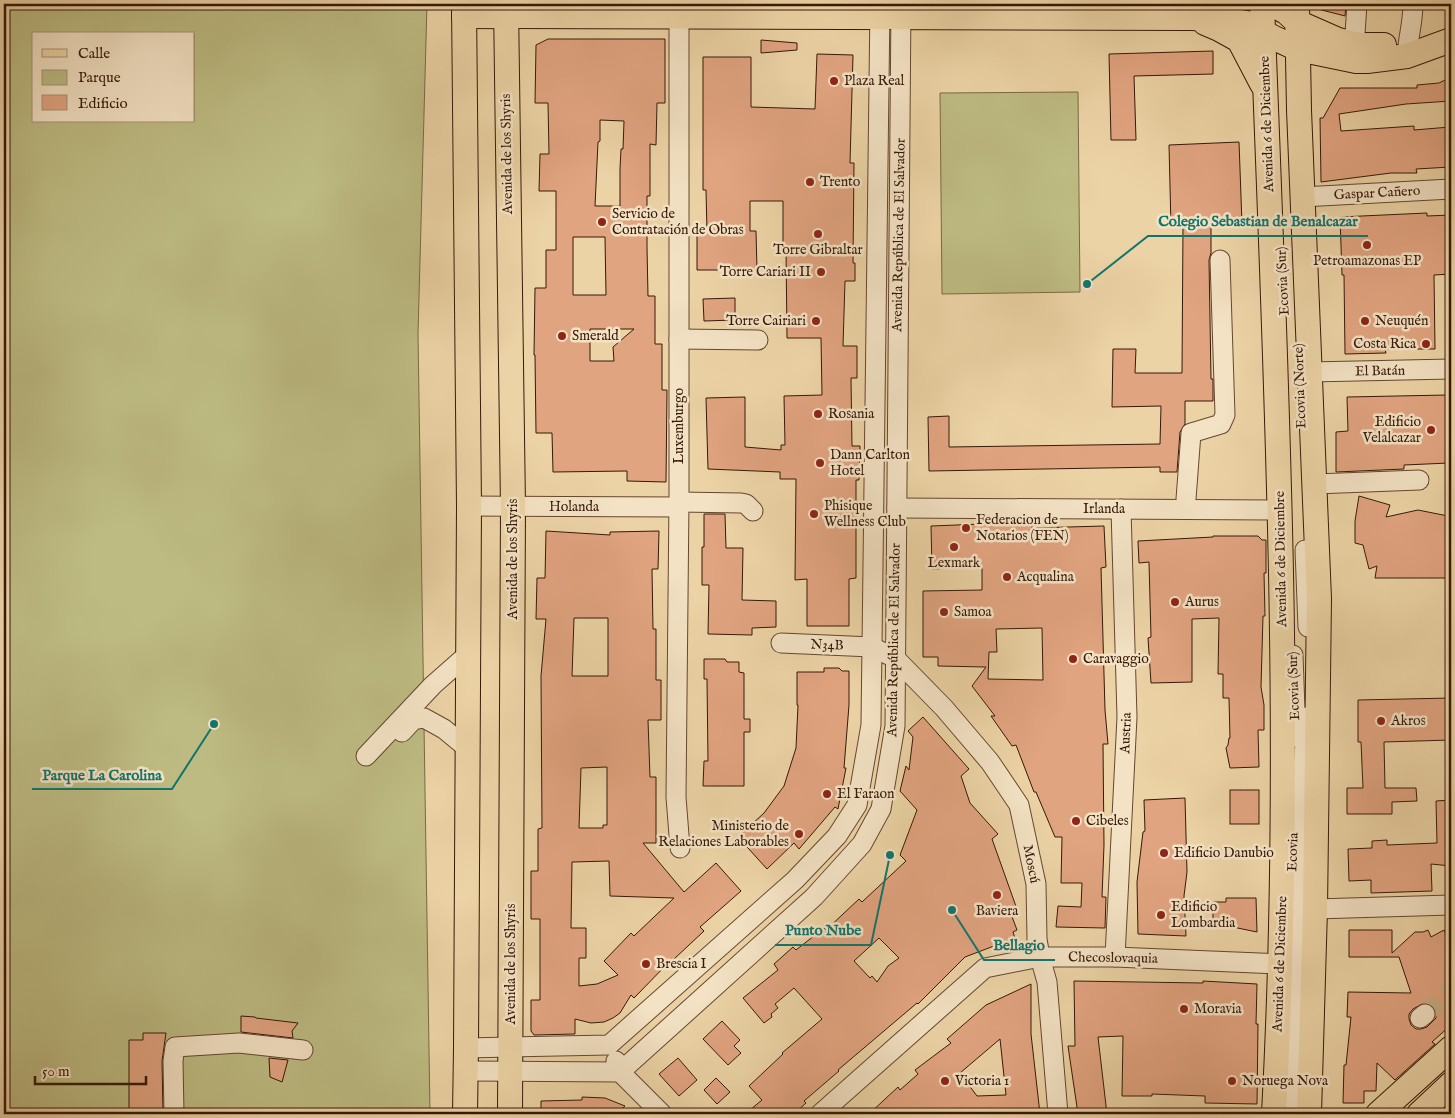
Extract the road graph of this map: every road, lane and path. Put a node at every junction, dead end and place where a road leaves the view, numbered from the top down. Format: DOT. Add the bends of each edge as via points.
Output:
graph roads {
  1 [pos="1262,4"];
  2 [pos="1357,4"];
  3 [pos="1413,4"];
  4 [pos="1285,8"];
  5 [pos="464,10"];
  6 [pos="506,10"];
  7 [pos="679,10"];
  8 [pos="890,10"];
  9 [pos="1192,18"];
  10 [pos="1451,38"];
  11 [pos="1280,40"];
  12 [pos="1351,43"];
  13 [pos="1407,49"];
  14 [pos="1266,93"];
  15 [pos="1451,189"];
  16 [pos="1302,197"];
  17 [pos="1220,260"];
  18 [pos="679,339"];
  19 [pos="758,340"];
  20 [pos="1451,369"];
  21 [pos="1310,372"];
  22 [pos="1419,480"];
  23 [pos="1314,484"];
  24 [pos="1186,498"];
  25 [pos="679,505"];
  26 [pos="468,506"];
  27 [pos="513,507"];
  28 [pos="897,508"];
  29 [pos="1122,509"];
  30 [pos="1281,510"];
  31 [pos="753,511"];
  32 [pos="781,643"];
  33 [pos="872,646"];
  34 [pos="467,656"];
  35 [pos="896,658"];
  36 [pos="467,748"];
  37 [pos="1299,769"];
  38 [pos="680,848"];
  39 [pos="1451,905"];
  40 [pos="1315,909"];
  41 [pos="1115,957"];
  42 [pos="1040,958"];
  43 [pos="1281,964"];
  44 [pos="609,1046"];
  45 [pos="511,1047"];
  46 [pos="466,1048"];
  47 [pos="1451,1048"];
  48 [pos="303,1050"];
  49 [pos="466,1071"];
  50 [pos="512,1071"];
  51 [pos="620,1072"];
  52 [pos="1451,1084"];
  53 [pos="1313,1109"];
  54 [pos="174,1114"];
  55 [pos="465,1114"];
  56 [pos="510,1114"];
  57 [pos="662,1114"];
  58 [pos="820,1114"];
  59 [pos="1058,1114"];
  60 [pos="1274,1114"];
  61 [pos="1284,1114"];
  62 [pos="1292,1114"];
  63 [pos="1378,1114"];
  64 [pos="1419,1114"];
  1 -- 11 [label="main road, Avenida 6 de Diciembre"];
  2 -- 12 [label="street" via="1355,34"];
  3 -- 13 [label="street"];
  4 -- 11 [label="main road, Avenida 6 de Diciembre"];
  4 -- 11 [label="street, Ecovia (Sur)"];
  4 -- 12 [label="main road" via="1338,40"];
  5 -- 6 [label="main road"];
  5 -- 26 [label="main road"];
  6 -- 7 [label="main road"];
  6 -- 27 [label="main road, Avenida de los Shyris"];
  7 -- 8 [label="main road"];
  7 -- 18 [label="street, Luxemburgo"];
  8 -- 9 [label="main road"];
  8 -- 28 [label="street, Avenida República de El Salvador"];
  8 -- 33 [label="street, Avenida República de El Salvador"];
  9 -- 11 [label="main road" via="1238,22 1254,26"];
  9 -- 14 [label="main road" via="1239,40"];
  10 -- 13 [label="main road"];
  11 -- 13 [label="main road" via="1356,61 1367,61"];
  11 -- 14 [label="main road, Avenida 6 de Diciembre"];
  11 -- 16 [label="main road, Avenida 6 de Diciembre" via="1298,110"];
  11 -- 37 [label="street, Ecovia (Sur)"];
  12 -- 13 [label="main road"];
  14 -- 30 [label="main road, Avenida 6 de Diciembre"];
  15 -- 16 [label="street, Gaspar Cañero"];
  16 -- 21 [label="main road, Avenida 6 de Diciembre"];
  17 -- 24 [label="street" via="1225,415 1216,427 1191,433"];
  18 -- 19 [label="street"];
  18 -- 25 [label="street, Luxemburgo"];
  20 -- 21 [label="street, El Batán"];
  21 -- 23 [label="main road, Avenida 6 de Diciembre"];
  22 -- 23 [label="street"];
  23 -- 40 [label="main road, Avenida 6 de Diciembre" via="1319,599"];
  25 -- 27 [label="street, Holanda"];
  25 -- 31 [label="street, Holanda" via="741,503"];
  25 -- 38 [label="street, Luxemburgo" via="676,797"];
  26 -- 27 [label="street, Holanda"];
  26 -- 34 [label="main road"];
  27 -- 45 [label="main road, Avenida de los Shyris"];
  28 -- 29 [label="street, Irlanda"];
  28 -- 35 [label="street, Avenida República de El Salvador"];
  29 -- 30 [label="street, Irlanda"];
  29 -- 41 [label="street, Austria" via="1127,717"];
  30 -- 43 [label="main road, Avenida 6 de Diciembre" via="1284,768"];
  32 -- 33 [label="street, N34B"];
  33 -- 35 [label="street, Moscú"];
  33 -- 44 [label="street, Avenida República de El Salvador" via="871,725 857,805 837,836 795,880"];
  34 -- 36 [label="main road"];
  34 -- 36 [label="street" via="433,684 368,759 418,718 435,722"];
  35 -- 42 [label="street, Moscú" via="990,762 1019,805 1036,884"];
  35 -- 51 [label="street, Avenida República de El Salvador" via="895,726 881,809 862,844 814,897"];
  36 -- 46 [label="main road"];
  37 -- 61 [label="street, Ecovia"];
  37 -- 62 [label="street, Ecovia"];
  39 -- 40 [label="street"];
  40 -- 53 [label="main road, Avenida 6 de Diciembre"];
  41 -- 42 [label="street, Checoslovaquia"];
  41 -- 43 [label="street, Checoslovaquia"];
  42 -- 58 [label="street, Checoslovaquia" via="985,968"];
  42 -- 59 [label="street, Moscú" via="1047,982"];
  43 -- 60 [label="main road, Avenida 6 de Diciembre"];
  44 -- 45 [label="street"];
  44 -- 51 [label="street"];
  45 -- 46 [label="street"];
  45 -- 50 [label="main road, Avenida de los Shyris"];
  46 -- 49 [label="main road"];
  47 -- 63 [label="main road"];
  48 -- 54 [label="street" via="239,1043 175,1047"];
  49 -- 50 [label="street"];
  49 -- 55 [label="main road"];
  50 -- 51 [label="street"];
  50 -- 56 [label="main road, Avenida de los Shyris"];
  51 -- 57 [label="street"];
  52 -- 64 [label="main road"];
}
